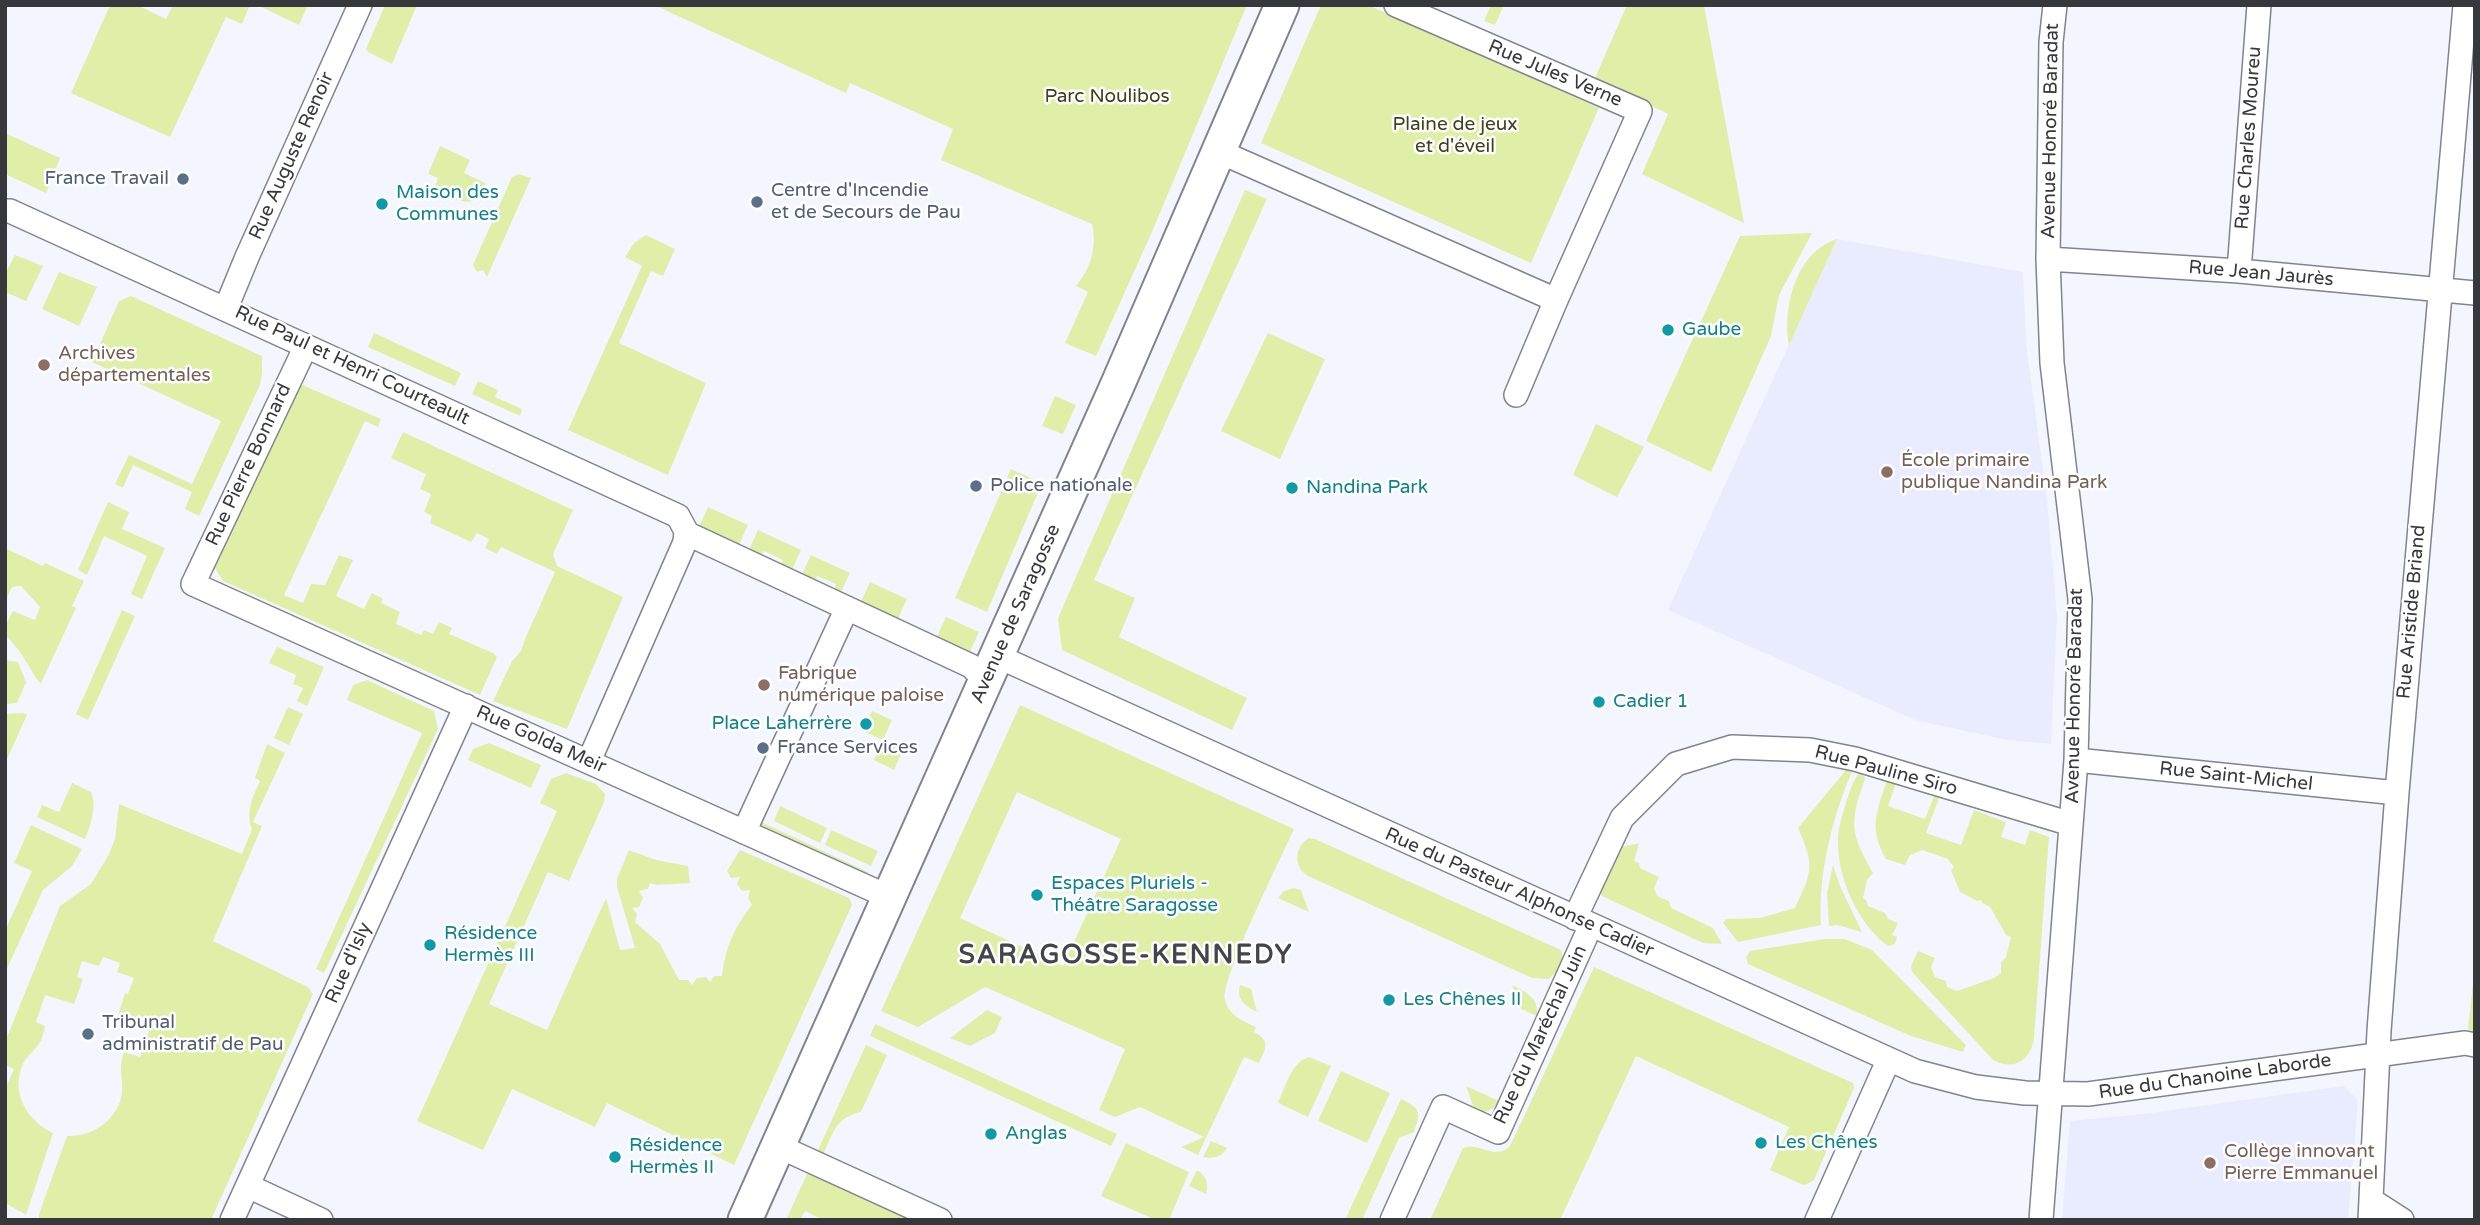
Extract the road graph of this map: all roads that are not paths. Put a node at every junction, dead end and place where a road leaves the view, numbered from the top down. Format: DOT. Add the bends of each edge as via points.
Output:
graph roads {
  1 [pos="360,5"];
  2 [pos="1282,5"];
  3 [pos="1396,5"];
  4 [pos="2054,5"];
  5 [pos="2259,5"];
  6 [pos="2465,5"];
  7 [pos="1218,151"];
  8 [pos="7,209"];
  9 [pos="2048,259"];
  10 [pos="2239,271"];
  11 [pos="2440,290"];
  12 [pos="2475,293"];
  13 [pos="1556,300"];
  14 [pos="226,308"];
  15 [pos="306,345"];
  16 [pos="1516,395"];
  17 [pos="686,532"];
  18 [pos="193,584"];
  19 [pos="847,608"];
  20 [pos="992,669"];
  21 [pos="466,706"];
  22 [pos="2076,760"];
  23 [pos="589,761"];
  24 [pos="2397,793"];
  25 [pos="2071,824"];
  26 [pos="744,832"];
  27 [pos="889,897"];
  28 [pos="1583,922"];
  29 [pos="2475,1045"];
  30 [pos="2378,1055"];
  31 [pos="1888,1061"];
  32 [pos="2051,1094"];
  33 [pos="778,1146"];
  34 [pos="248,1186"];
  35 [pos="2371,1210"];
  36 [pos="232,1220"];
  37 [pos="321,1220"];
  38 [pos="745,1220"];
  39 [pos="940,1220"];
  40 [pos="1392,1220"];
  41 [pos="1817,1220"];
  42 [pos="2041,1220"];
  43 [pos="2402,1220"];
  1 -- 14 [label="street, Rue Auguste Renoir"];
  2 -- 7 [label="street, Avenue de Saragosse"];
  3 -- 13 [label="street, Rue Jules Verne" via="1640,111"];
  4 -- 9 [label="street, Avenue Honoré Baradat"];
  5 -- 10 [label="street, Rue Charles Moureu"];
  6 -- 11 [label="street, Rue Aristide Briand"];
  7 -- 13 [label="street"];
  7 -- 20 [label="street, Avenue de Saragosse"];
  8 -- 14 [label="street, Rue Paul et Henri Courteault"];
  9 -- 10 [label="street, Rue Jean Jaurès"];
  9 -- 22 [label="street, Avenue Honoré Baradat" via="2052,362 2080,599"];
  10 -- 11 [label="street, Rue Jean Jaurès"];
  11 -- 12 [label="street, Rue Jean Jaurès"];
  11 -- 24 [label="street, Rue Aristide Briand"];
  13 -- 16 [label="street, Rue Jules Verne"];
  14 -- 15 [label="street, Rue Paul et Henri Courteault"];
  15 -- 17 [label="street, Rue Paul et Henri Courteault" via="670,512 678,516"];
  15 -- 18 [label="street, Rue Pierre Bonnard"];
  17 -- 19 [label="street, Rue Paul et Henri Courteault"];
  17 -- 23 [label="street"];
  18 -- 21 [label="street, Rue Golda Meir"];
  19 -- 20 [label="street, Rue du Pasteur Alphonse Cadier" via="971,666"];
  19 -- 26 [label="street"];
  20 -- 27 [label="street, Avenue de Saragosse"];
  20 -- 28 [label="street, Rue du Pasteur Alphonse Cadier"];
  21 -- 23 [label="street, Rue Golda Meir"];
  21 -- 34 [label="street, Rue d'Isly"];
  22 -- 24 [label="street, Rue Saint-Michel"];
  22 -- 25 [label="street, Avenue Honoré Baradat"];
  23 -- 26 [label="street, Rue Golda Meir"];
  24 -- 30 [label="street, Rue Aristide Briand"];
  25 -- 28 [label="street, Rue Pauline Siro" via="1855,759 1810,750 1732,747 1676,764 1622,818"];
  25 -- 32 [label="street, Avenue Honoré Baradat"];
  26 -- 27 [label="street, Rue Golda Meir"];
  27 -- 33 [label="street, Avenue de Saragosse"];
  28 -- 31 [label="street, Rue du Pasteur Alphonse Cadier"];
  28 -- 40 [label="street, Rue du Maréchal Juin" via="1498,1132 1443,1107"];
  29 -- 30 [label="street, Rue du Chanoine Laborde"];
  30 -- 32 [label="street, Rue du Chanoine Laborde" via="2088,1094"];
  30 -- 35 [label="street, Rue Aristide Briand"];
  31 -- 32 [label="street, Rue du Pasteur Alphonse Cadier" via="1976,1087"];
  31 -- 41 [label="street"];
  32 -- 42 [label="street, Avenue Honoré Baradat"];
  33 -- 38 [label="street, Avenue de Saragosse"];
  33 -- 39 [label="street"];
  34 -- 36 [label="street, Rue d'Isly"];
  34 -- 37 [label="street"];
  35 -- 43 [label="street"];
}
